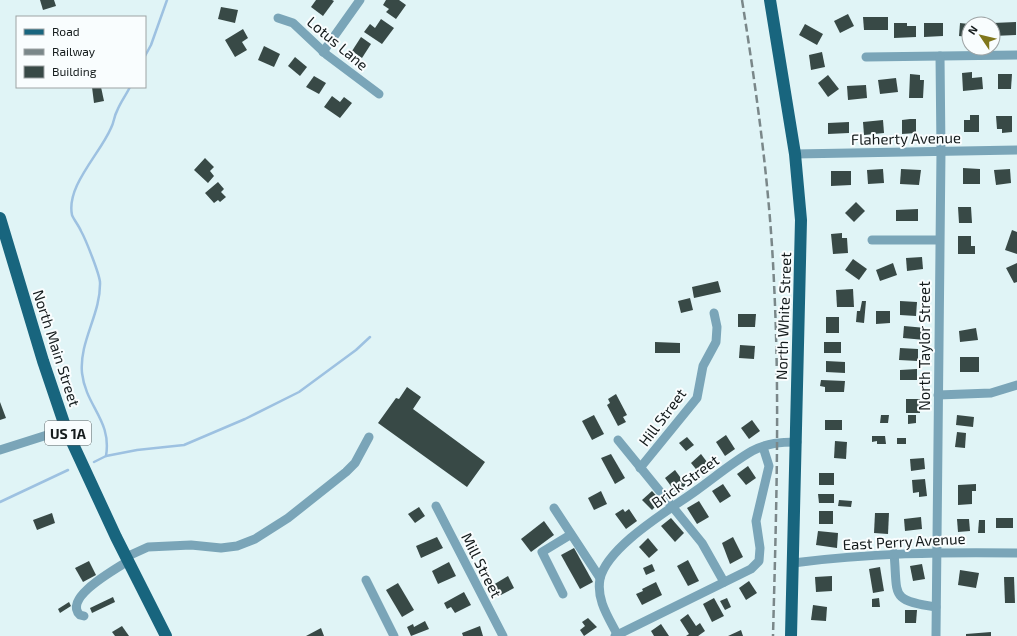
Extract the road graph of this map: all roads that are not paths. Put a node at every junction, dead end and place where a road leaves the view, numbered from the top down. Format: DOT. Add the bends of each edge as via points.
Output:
graph roads {
  1 [pos="360,0"];
  2 [pos="770,0"];
  3 [pos="278,18"];
  4 [pos="324,52"];
  5 [pos="1017,55"];
  6 [pos="940,56"];
  7 [pos="866,57"];
  8 [pos="378,94"];
  9 [pos="1017,150"];
  10 [pos="941,151"];
  11 [pos="795,154"];
  12 [pos="0,218"];
  13 [pos="872,240"];
  14 [pos="939,240"];
  15 [pos="714,313"];
  16 [pos="1017,385"];
  17 [pos="938,395"];
  18 [pos="66,429"];
  19 [pos="369,437"];
  20 [pos="618,440"];
  21 [pos="797,442"];
  22 [pos="763,447"];
  23 [pos="0,450"];
  24 [pos="640,468"];
  25 [pos="436,506"];
  26 [pos="674,507"];
  27 [pos="554,508"];
  28 [pos="570,535"];
  29 [pos="937,551"];
  30 [pos="894,553"];
  31 [pos="1017,553"];
  32 [pos="127,559"];
  33 [pos="793,562"];
  34 [pos="600,578"];
  35 [pos="366,580"];
  36 [pos="724,582"];
  37 [pos="563,594"];
  38 [pos="936,607"];
  39 [pos="84,616"];
  40 [pos="393,635"];
  41 [pos="166,636"];
  42 [pos="503,636"];
  43 [pos="617,636"];
  44 [pos="791,636"];
  45 [pos="936,636"];
  1 -- 4 [label="street"];
  2 -- 11 [label="main road, North White Street"];
  3 -- 4 [label="street, Lotus Lane" via="293,23"];
  4 -- 8 [label="street, Lotus Lane"];
  5 -- 6 [label="street"];
  6 -- 7 [label="street"];
  6 -- 10 [label="street, North Taylor Street"];
  9 -- 10 [label="street, Flaherty Avenue"];
  10 -- 11 [label="street, Flaherty Avenue"];
  10 -- 14 [label="street, North Taylor Street"];
  11 -- 21 [label="main road, North White Street" via="802,220"];
  12 -- 18 [label="main road, North Main Street / US 1A"];
  13 -- 14 [label="street"];
  14 -- 17 [label="street, North Taylor Street"];
  15 -- 24 [label="street, Hill Street" via="717,327 716,342 703,366 697,398"];
  16 -- 17 [label="street" via="991,393"];
  17 -- 29 [label="street, North Taylor Street"];
  18 -- 23 [label="street"];
  18 -- 32 [label="main road, North Main Street / US 1A"];
  19 -- 32 [label="street" via="355,462 346,472 288,518 255,539 237,546 221,548 191,545 148,547"];
  20 -- 24 [label="street"];
  21 -- 22 [label="street, Brick Street" via="776,442"];
  21 -- 33 [label="main road, North White Street"];
  22 -- 26 [label="street, Brick Street" via="736,462"];
  22 -- 36 [label="street" via="770,466 756,521 759,561 751,569"];
  24 -- 26 [label="street"];
  25 -- 42 [label="street, Mill Street"];
  26 -- 34 [label="street, Brick Street" via="626,543 604,568"];
  26 -- 36 [label="street" via="702,543"];
  27 -- 28 [label="street"];
  28 -- 34 [label="street"];
  28 -- 37 [label="street" via="542,552"];
  29 -- 30 [label="street, East Perry Avenue"];
  29 -- 31 [label="street, East Perry Avenue"];
  29 -- 38 [label="street, North Taylor Street"];
  30 -- 33 [label="street, East Perry Avenue"];
  30 -- 38 [label="street" via="897,591 900,597 914,604"];
  32 -- 39 [label="street" via="80,595 76,604 77,610"];
  32 -- 41 [label="main road, North Main Street / US 1A"];
  33 -- 44 [label="main road, North White Street"];
  34 -- 43 [label="street" via="599,593 602,606"];
  35 -- 40 [label="street"];
  36 -- 43 [label="street"];
  38 -- 45 [label="street, North Taylor Street"];
}
